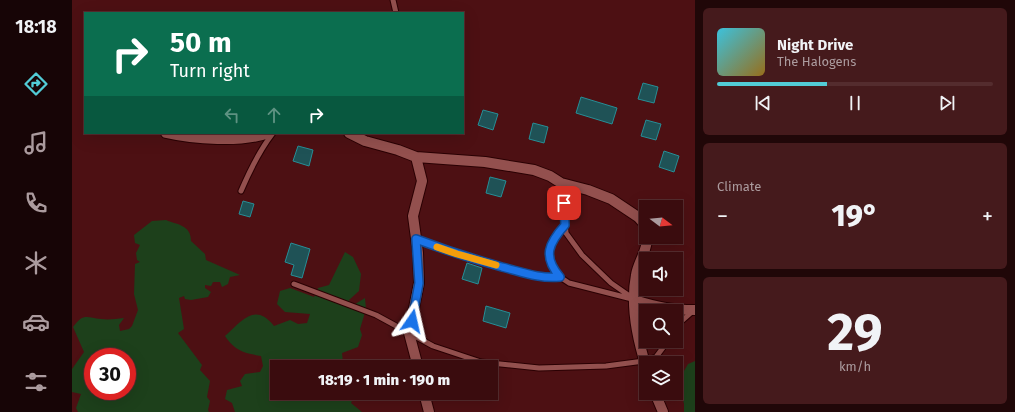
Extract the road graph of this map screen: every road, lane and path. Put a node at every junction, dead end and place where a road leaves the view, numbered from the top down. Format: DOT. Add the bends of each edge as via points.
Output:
graph roads {
  1 [pos="393,0"];
  2 [pos="396,12"];
  3 [pos="171,134"];
  4 [pos="265,134"];
  5 [pos="272,134"];
  6 [pos="351,134"];
  7 [pos="416,157"];
  8 [pos="561,183"];
  9 [pos="241,191"];
  10 [pos="639,218"];
  11 [pos="565,225"];
  12 [pos="416,239"];
  13 [pos="646,244"];
  14 [pos="560,277"];
  15 [pos="294,284"];
  16 [pos="634,300"];
  17 [pos="694,310"];
  18 [pos="683,320"];
  19 [pos="409,333"];
  20 [pos="642,356"];
  21 [pos="416,360"];
  22 [pos="639,364"];
  23 [pos="426,400"];
  24 [pos="658,400"];
  25 [pos="429,412"];
  26 [pos="663,412"];
  1 -- 2 [label="lane"];
  3 -- 4 [label="street" via="225,139"];
  5 -- 9 [label="lane" via="261,148"];
  6 -- 7 [label="street"];
  7 -- 8 [label="street" via="485,162 534,170"];
  7 -- 12 [label="street" via="422,182 413,216"];
  8 -- 10 [label="street" via="610,199"];
  8 -- 11 [label="lane"];
  11 -- 14 [label="lane" via="553,238 549,249 550,261"];
  11 -- 16 [label="lane" via="566,233 582,255 611,283"];
  12 -- 14 [label="lane" via="457,254 536,276"];
  12 -- 19 [label="street" via="419,283"];
  13 -- 16 [label="street" via="636,275"];
  14 -- 16 [label="lane" via="569,283"];
  15 -- 19 [label="lane" via="376,315"];
  16 -- 17 [label="street" via="672,310"];
  16 -- 20 [label="street" via="638,343"];
  17 -- 18 [label="lane"];
  19 -- 21 [label="street"];
  19 -- 22 [label="lane" via="432,346 481,362 539,368"];
  23 -- 25 [label="street"];
  24 -- 26 [label="street"];
}
